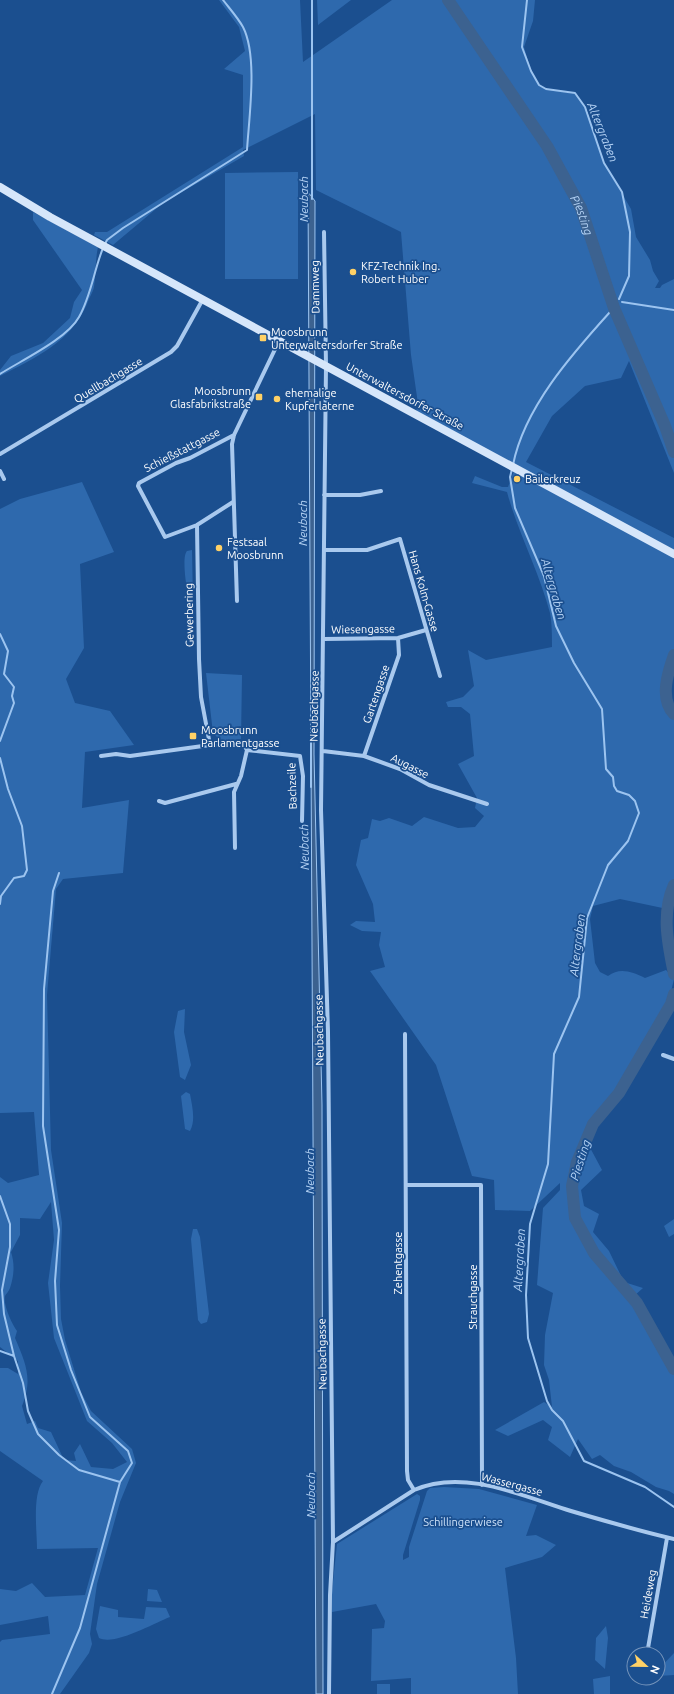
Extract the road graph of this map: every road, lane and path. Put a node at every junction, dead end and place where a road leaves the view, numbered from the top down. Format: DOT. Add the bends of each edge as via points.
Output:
graph roads {
  1 [pos="0,187"];
  2 [pos="324,232"];
  3 [pos="203,299"];
  4 [pos="280,341"];
  5 [pos="322,364"];
  6 [pos="234,434"];
  7 [pos="0,454"];
  8 [pos="0,472"];
  9 [pos="4,479"];
  10 [pos="382,490"];
  11 [pos="324,495"];
  12 [pos="233,502"];
  13 [pos="197,525"];
  14 [pos="324,550"];
  15 [pos="674,554"];
  16 [pos="237,601"];
  17 [pos="426,630"];
  18 [pos="398,638"];
  19 [pos="324,639"];
  20 [pos="440,676"];
  21 [pos="210,745"];
  22 [pos="248,750"];
  23 [pos="323,751"];
  24 [pos="102,756"];
  25 [pos="364,756"];
  26 [pos="236,784"];
  27 [pos="159,801"];
  28 [pos="487,804"];
  29 [pos="302,821"];
  30 [pos="235,848"];
  31 [pos="405,1034"];
  32 [pos="663,1055"];
  33 [pos="674,1059"];
  34 [pos="406,1185"];
  35 [pos="482,1485"];
  36 [pos="414,1490"];
  37 [pos="667,1538"];
  38 [pos="674,1539"];
  39 [pos="333,1542"];
  40 [pos="648,1646"];
  41 [pos="329,1694"];
  1 -- 3 [label="main road, Unterwaltersdorfer Straße" via="33,208"];
  2 -- 5 [label="street, Dammweg"];
  3 -- 4 [label="main road, Unterwaltersdorfer Straße"];
  3 -- 7 [label="street, Quellbachgasse" via="178,346 171,352"];
  4 -- 5 [label="main road, Unterwaltersdorfer Straße"];
  4 -- 6 [label="street"];
  5 -- 11 [label="street, Neubachgasse"];
  5 -- 15 [label="main road, Unterwaltersdorfer Straße"];
  6 -- 12 [label="street"];
  6 -- 13 [label="street, Schießstattgasse" via="139,483 138,486 165,537"];
  8 -- 9 [label="street"];
  10 -- 11 [label="street" via="360,495"];
  11 -- 14 [label="street, Neubachgasse"];
  12 -- 13 [label="street"];
  12 -- 16 [label="street"];
  13 -- 21 [label="street, Gewerbering" via="201,697"];
  14 -- 17 [label="street, Hans Kolm-Gasse" via="367,550 400,539"];
  14 -- 19 [label="street, Neubachgasse"];
  17 -- 18 [label="street, Wiesengasse"];
  17 -- 20 [label="street, Hans Kolm-Gasse"];
  18 -- 19 [label="street, Wiesengasse"];
  18 -- 25 [label="street, Gartengasse" via="399,655"];
  19 -- 23 [label="street, Neubachgasse"];
  21 -- 22 [label="street" via="243,744"];
  21 -- 24 [label="street" via="130,756"];
  22 -- 26 [label="street" via="241,776"];
  22 -- 29 [label="street, Bachzeile" via="300,756 303,776"];
  23 -- 25 [label="street, Augasse"];
  23 -- 39 [label="street, Neubachgasse" via="321,810 328,1025"];
  25 -- 28 [label="street, Augasse" via="400,769 429,786"];
  26 -- 27 [label="street" via="165,803"];
  26 -- 30 [label="street"];
  31 -- 34 [label="street, Zehentgasse"];
  32 -- 33 [label="street"];
  34 -- 35 [label="street, Strauchgasse" via="481,1185"];
  34 -- 36 [label="street, Zehentgasse" via="407,1471 408,1480"];
  35 -- 36 [label="street, Wassergasse" via="433,1483"];
  35 -- 37 [label="street, Wassergasse" via="514,1492"];
  36 -- 39 [label="street, Wassergasse"];
  37 -- 38 [label="street, Wassergasse"];
  37 -- 40 [label="street, Heideweg"];
  39 -- 41 [label="street, Neubachgasse"];
}
